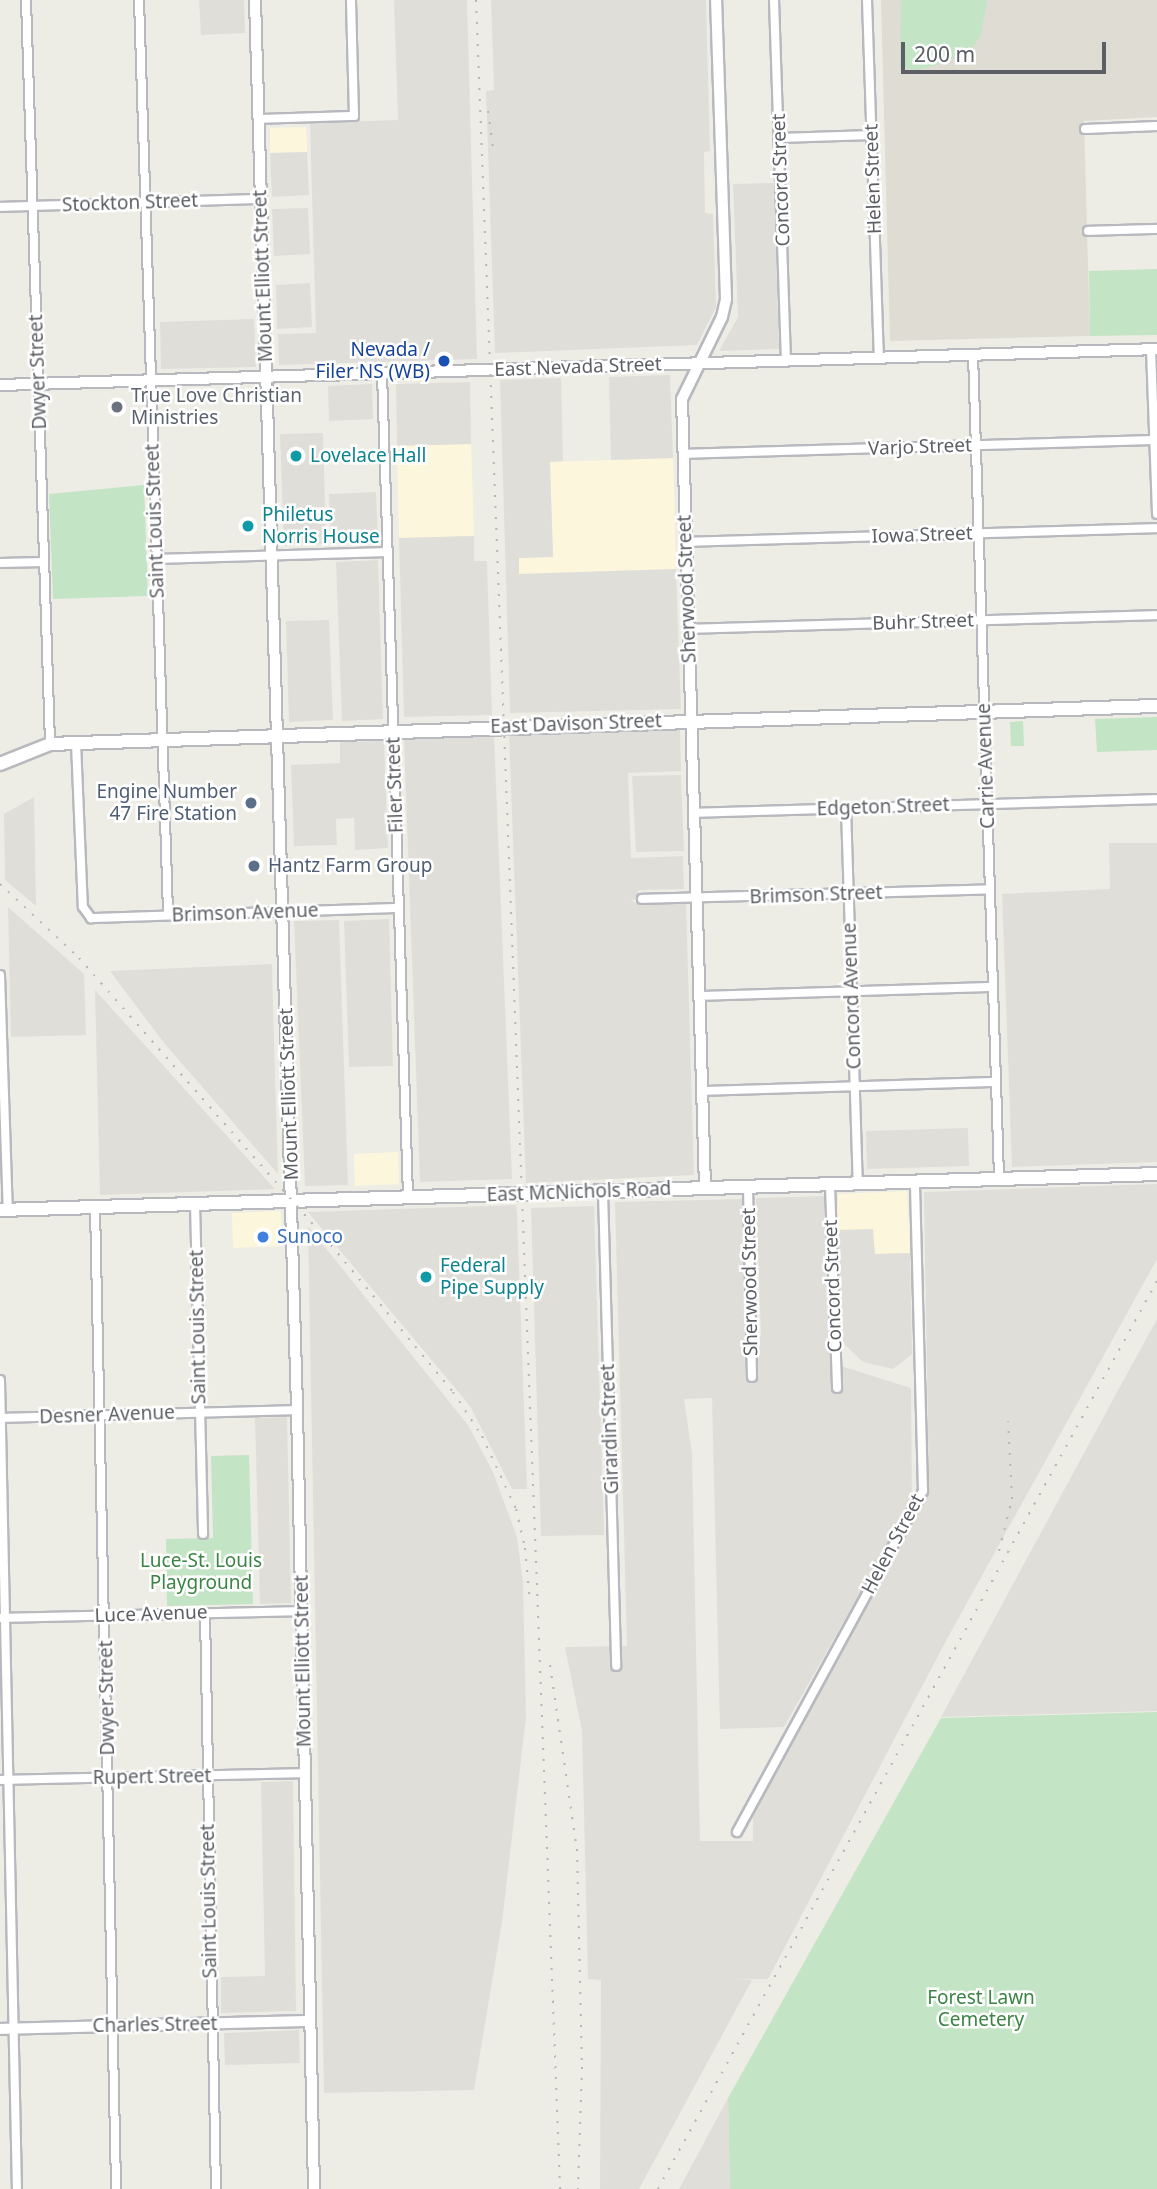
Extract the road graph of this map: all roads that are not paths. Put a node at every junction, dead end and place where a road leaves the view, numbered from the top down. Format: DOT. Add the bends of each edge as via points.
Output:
graph roads {
  1 [pos="26,0"];
  2 [pos="139,0"];
  3 [pos="255,0"];
  4 [pos="351,0"];
  5 [pos="716,0"];
  6 [pos="774,0"];
  7 [pos="867,0"];
  8 [pos="258,119"];
  9 [pos="1157,126"];
  10 [pos="1085,129"];
  11 [pos="872,135"];
  12 [pos="779,138"];
  13 [pos="261,199"];
  14 [pos="145,202"];
  15 [pos="0,206"];
  16 [pos="33,206"];
  17 [pos="1157,229"];
  18 [pos="1088,231"];
  19 [pos="1154,349"];
  20 [pos="973,354"];
  21 [pos="878,358"];
  22 [pos="786,360"];
  23 [pos="698,363"];
  24 [pos="382,373"];
  25 [pos="267,377"];
  26 [pos="151,380"];
  27 [pos="38,384"];
  28 [pos="0,385"];
  29 [pos="1156,440"];
  30 [pos="976,446"];
  31 [pos="683,454"];
  32 [pos="1157,514"];
  33 [pos="1157,528"];
  34 [pos="979,533"];
  35 [pos="686,542"];
  36 [pos="388,552"];
  37 [pos="272,555"];
  38 [pos="156,559"];
  39 [pos="44,562"];
  40 [pos="0,563"];
  41 [pos="1157,615"];
  42 [pos="981,621"];
  43 [pos="689,629"];
  44 [pos="1157,706"];
  45 [pos="985,711"];
  46 [pos="691,720"];
  47 [pos="393,730"];
  48 [pos="278,735"];
  49 [pos="162,740"];
  50 [pos="76,743"];
  51 [pos="50,744"];
  52 [pos="0,764"];
  53 [pos="1157,799"];
  54 [pos="988,804"];
  55 [pos="846,808"];
  56 [pos="693,813"];
  57 [pos="990,890"];
  58 [pos="849,894"];
  59 [pos="696,898"];
  60 [pos="642,899"];
  61 [pos="399,908"];
  62 [pos="283,912"];
  63 [pos="168,915"];
  64 [pos="0,975"];
  65 [pos="993,987"];
  66 [pos="852,991"];
  67 [pos="699,996"];
  68 [pos="996,1082"];
  69 [pos="855,1086"];
  70 [pos="702,1091"];
  71 [pos="1157,1174"];
  72 [pos="999,1179"];
  73 [pos="915,1182"];
  74 [pos="858,1184"];
  75 [pos="830,1185"];
  76 [pos="748,1187"];
  77 [pos="705,1188"];
  78 [pos="603,1192"];
  79 [pos="408,1198"];
  80 [pos="292,1200"];
  81 [pos="195,1203"];
  82 [pos="95,1207"];
  83 [pos="4,1210"];
  84 [pos="752,1377"];
  85 [pos="0,1380"];
  86 [pos="837,1388"];
  87 [pos="298,1410"];
  88 [pos="200,1413"];
  89 [pos="100,1415"];
  90 [pos="1,1418"];
  91 [pos="203,1534"];
  92 [pos="302,1611"];
  93 [pos="205,1613"];
  94 [pos="105,1616"];
  95 [pos="3,1618"];
  96 [pos="617,1666"];
  97 [pos="305,1773"];
  98 [pos="207,1775"];
  99 [pos="108,1778"];
  100 [pos="4,1780"];
  101 [pos="737,1832"];
  102 [pos="310,2021"];
  103 [pos="211,2024"];
  104 [pos="112,2026"];
  105 [pos="0,2029"];
  106 [pos="13,2029"];
  107 [pos="17,2189"];
  108 [pos="117,2189"];
  109 [pos="216,2189"];
  110 [pos="314,2189"];
  1 -- 16 [label="street, Dwyer Street"];
  2 -- 14 [label="street, Saint Louis Street"];
  3 -- 8 [label="street, Mount Elliott Street"];
  4 -- 8 [label="street" via="354,116"];
  5 -- 23 [label="street, Sherwood Street" via="726,299 722,317"];
  6 -- 12 [label="street, Concord Street"];
  7 -- 11 [label="street, Helen Street"];
  8 -- 13 [label="street, Mount Elliott Street"];
  9 -- 10 [label="street"];
  11 -- 12 [label="street"];
  11 -- 21 [label="street, Helen Street"];
  12 -- 22 [label="street, Concord Street"];
  13 -- 14 [label="street, Stockton Street"];
  13 -- 25 [label="street, Mount Elliott Street"];
  14 -- 16 [label="street, Stockton Street"];
  14 -- 26 [label="street, Saint Louis Street"];
  15 -- 16 [label="street, Stockton Street"];
  16 -- 27 [label="street, Dwyer Street"];
  17 -- 18 [label="street"];
  19 -- 20 [label="street, East Nevada Street"];
  19 -- 29 [label="street"];
  20 -- 21 [label="street, East Nevada Street"];
  20 -- 30 [label="street, Carrie Avenue"];
  21 -- 22 [label="street, East Nevada Street"];
  22 -- 23 [label="street, East Nevada Street"];
  23 -- 24 [label="street, East Nevada Street"];
  23 -- 31 [label="street, Sherwood Street" via="682,399"];
  24 -- 25 [label="street, East Nevada Street"];
  24 -- 36 [label="street, Filer Street"];
  25 -- 26 [label="street, East Nevada Street"];
  25 -- 37 [label="street, Mount Elliott Street"];
  26 -- 27 [label="street, East Nevada Street"];
  26 -- 38 [label="street, Saint Louis Street"];
  27 -- 28 [label="street, East Nevada Street"];
  27 -- 39 [label="street, Dwyer Street"];
  29 -- 30 [label="street, Varjo Street"];
  29 -- 32 [label="street"];
  30 -- 31 [label="street, Varjo Street"];
  30 -- 34 [label="street, Carrie Avenue"];
  31 -- 35 [label="street, Sherwood Street"];
  33 -- 34 [label="street, Iowa Street"];
  34 -- 35 [label="street, Iowa Street"];
  34 -- 42 [label="street, Carrie Avenue"];
  35 -- 43 [label="street, Sherwood Street"];
  36 -- 37 [label="street"];
  36 -- 47 [label="street, Filer Street"];
  37 -- 38 [label="street"];
  37 -- 48 [label="street, Mount Elliott Street"];
  38 -- 49 [label="street, Saint Louis Street"];
  39 -- 40 [label="street"];
  39 -- 51 [label="street, Dwyer Street"];
  41 -- 42 [label="street, Buhr Street"];
  42 -- 43 [label="street, Buhr Street"];
  42 -- 45 [label="street, Carrie Avenue"];
  43 -- 46 [label="street, Sherwood Street"];
  44 -- 45 [label="main road, East Davison Street"];
  45 -- 46 [label="main road, East Davison Street"];
  45 -- 54 [label="street, Carrie Avenue"];
  46 -- 47 [label="main road, East Davison Street"];
  46 -- 56 [label="street, Sherwood Street"];
  47 -- 48 [label="main road, East Davison Street"];
  47 -- 61 [label="street, Filer Street"];
  48 -- 49 [label="main road, East Davison Street"];
  48 -- 62 [label="street, Mount Elliott Street"];
  49 -- 50 [label="main road, East Davison Street"];
  49 -- 63 [label="street, Saint Louis Street"];
  50 -- 51 [label="main road, East Davison Street"];
  50 -- 63 [label="street, Brimson Avenue" via="83,907 91,918"];
  51 -- 52 [label="main road, East Davison Street"];
  53 -- 54 [label="street, Edgeton Street"];
  54 -- 55 [label="street, Edgeton Street"];
  54 -- 57 [label="street, Carrie Avenue"];
  55 -- 56 [label="street, Edgeton Street"];
  55 -- 58 [label="street, Concord Avenue"];
  56 -- 59 [label="street, Sherwood Street"];
  57 -- 58 [label="street, Brimson Street"];
  57 -- 65 [label="street, Carrie Avenue"];
  58 -- 59 [label="street, Brimson Street"];
  58 -- 66 [label="street, Concord Avenue"];
  59 -- 60 [label="street, Brimson Street"];
  59 -- 67 [label="street, Sherwood Street"];
  61 -- 62 [label="street, Brimson Avenue"];
  61 -- 79 [label="street, Filer Street"];
  62 -- 63 [label="street, Brimson Avenue"];
  62 -- 80 [label="street, Mount Elliott Street"];
  64 -- 83 [label="street"];
  65 -- 66 [label="street"];
  65 -- 68 [label="street, Carrie Avenue"];
  66 -- 67 [label="street"];
  66 -- 69 [label="street, Concord Avenue"];
  67 -- 70 [label="street, Sherwood Street"];
  68 -- 69 [label="street"];
  68 -- 72 [label="street, Carrie Avenue"];
  69 -- 70 [label="street"];
  69 -- 74 [label="street, Concord Avenue"];
  70 -- 77 [label="street, Sherwood Street"];
  71 -- 72 [label="main road, East McNichols Road"];
  72 -- 73 [label="main road, East McNichols Road"];
  73 -- 74 [label="main road, East McNichols Road"];
  73 -- 101 [label="street, Helen Street" via="923,1491"];
  74 -- 75 [label="main road, East McNichols Road"];
  75 -- 76 [label="main road, East McNichols Road"];
  75 -- 86 [label="street, Concord Street"];
  76 -- 77 [label="main road, East McNichols Road"];
  76 -- 84 [label="street, Sherwood Street"];
  77 -- 78 [label="main road, East McNichols Road"];
  78 -- 79 [label="main road, East McNichols Road"];
  78 -- 96 [label="street, Girardin Street"];
  79 -- 80 [label="main road, East McNichols Road"];
  80 -- 81 [label="main road, East McNichols Road"];
  80 -- 87 [label="street, Mount Elliott Street"];
  81 -- 82 [label="main road, East McNichols Road"];
  81 -- 88 [label="street, Saint Louis Street"];
  82 -- 83 [label="main road, East McNichols Road"];
  82 -- 89 [label="street, Dwyer Street"];
  85 -- 90 [label="street"];
  87 -- 88 [label="street, Desner Avenue"];
  87 -- 92 [label="street, Mount Elliott Street"];
  88 -- 89 [label="street, Desner Avenue"];
  88 -- 91 [label="street, Saint Louis Street"];
  89 -- 90 [label="street, Desner Avenue"];
  89 -- 94 [label="street, Dwyer Street"];
  90 -- 95 [label="street"];
  92 -- 93 [label="street, Luce Avenue"];
  92 -- 97 [label="street, Mount Elliott Street"];
  93 -- 94 [label="street, Luce Avenue"];
  93 -- 98 [label="street, Saint Louis Street"];
  94 -- 95 [label="street, Luce Avenue"];
  94 -- 99 [label="street, Dwyer Street"];
  95 -- 100 [label="street"];
  97 -- 98 [label="street, Rupert Street"];
  97 -- 102 [label="street, Mount Elliott Street"];
  98 -- 99 [label="street, Rupert Street"];
  98 -- 103 [label="street, Saint Louis Street"];
  99 -- 100 [label="street, Rupert Street"];
  99 -- 104 [label="street, Dwyer Street"];
  100 -- 106 [label="street"];
  102 -- 103 [label="street, Charles Street"];
  102 -- 110 [label="street, Mount Elliott Street"];
  103 -- 104 [label="street, Charles Street"];
  103 -- 109 [label="street, Saint Louis Street"];
  104 -- 106 [label="street, Charles Street"];
  104 -- 108 [label="street, Dwyer Street"];
  105 -- 106 [label="street, Charles Street"];
  106 -- 107 [label="street"];
}
